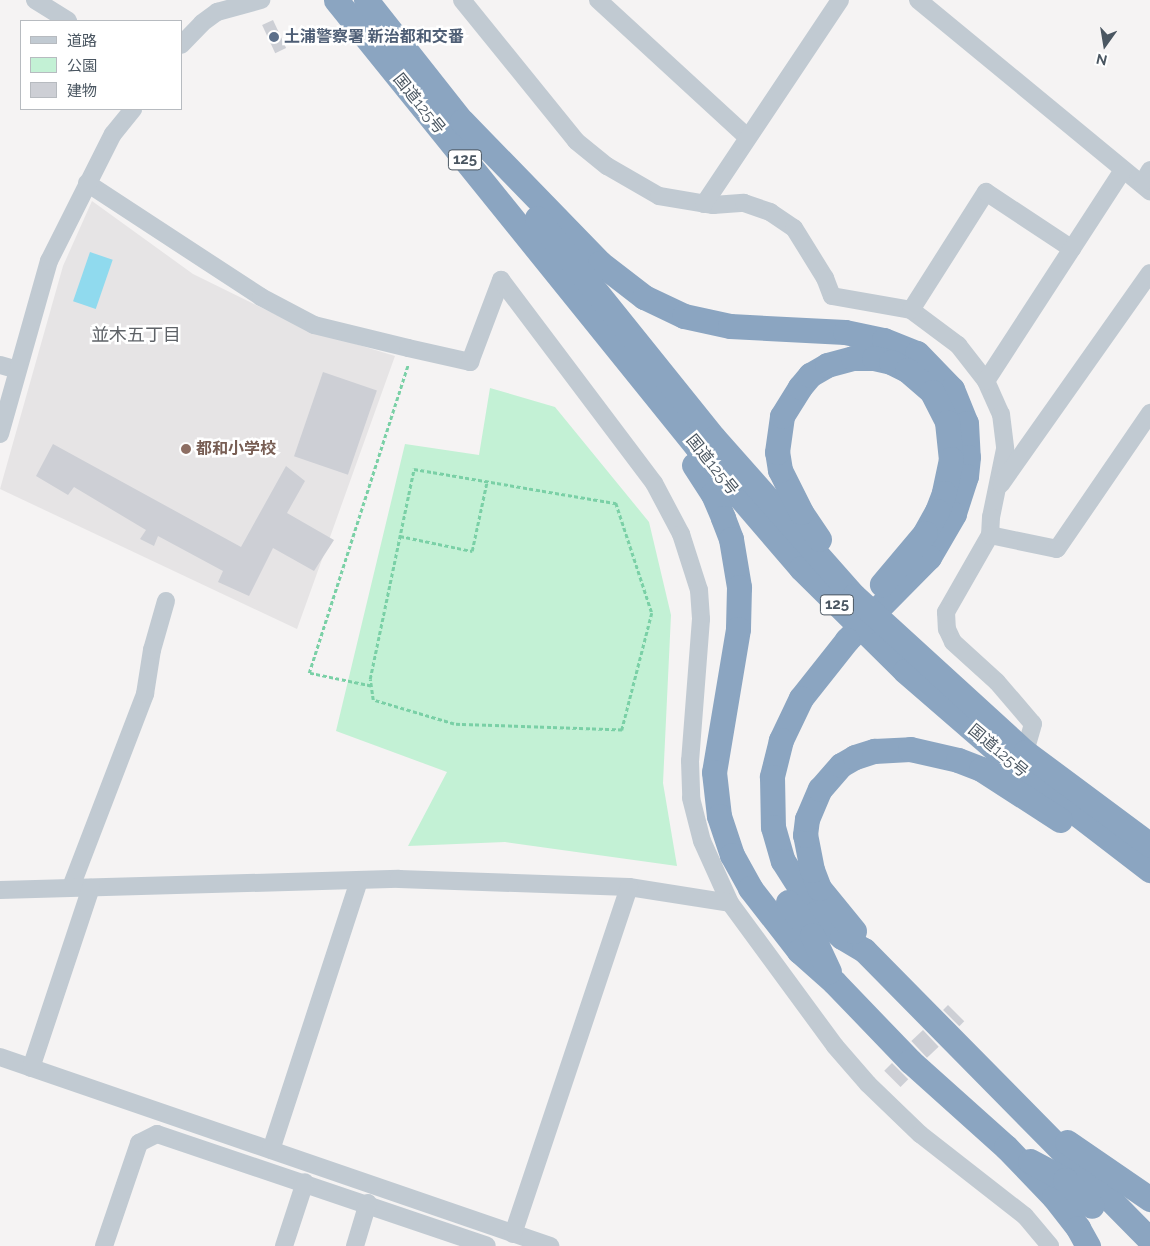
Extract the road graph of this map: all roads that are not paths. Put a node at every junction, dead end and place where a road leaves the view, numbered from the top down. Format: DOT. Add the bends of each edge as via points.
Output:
graph roads {
  1 [pos="35,0"];
  2 [pos="261,0"];
  3 [pos="336,0"];
  4 [pos="366,0"];
  5 [pos="462,0"];
  6 [pos="598,0"];
  7 [pos="840,0"];
  8 [pos="918,0"];
  9 [pos="217,6"];
  10 [pos="66,20"];
  11 [pos="202,23"];
  12 [pos="182,24"];
  13 [pos="182,44"];
  14 [pos="132,110"];
  15 [pos="462,121"];
  16 [pos="747,137"];
  17 [pos="1123,170"];
  18 [pos="1147,182"];
  19 [pos="87,183"];
  20 [pos="704,204"];
  21 [pos="1072,249"];
  22 [pos="1150,273"];
  23 [pos="572,291"];
  24 [pos="912,310"];
  25 [pos="8,368"];
  26 [pos="986,381"];
  27 [pos="1150,413"];
  28 [pos="0,434"];
  29 [pos="998,489"];
  30 [pos="990,535"];
  31 [pos="887,590"];
  32 [pos="166,601"];
  33 [pos="842,634"];
  34 [pos="914,654"];
  35 [pos="1025,752"];
  36 [pos="1150,845"];
  37 [pos="1150,870"];
  38 [pos="359,880"];
  39 [pos="71,887"];
  40 [pos="629,887"];
  41 [pos="91,888"];
  42 [pos="0,890"];
  43 [pos="730,903"];
  44 [pos="864,950"];
  45 [pos="834,982"];
  46 [pos="0,1057"];
  47 [pos="31,1068"];
  48 [pos="1036,1121"];
  49 [pos="1006,1147"];
  50 [pos="271,1150"];
  51 [pos="305,1182"];
  52 [pos="1150,1199"];
  53 [pos="368,1203"];
  54 [pos="513,1234"];
  55 [pos="445,1238"];
  56 [pos="1150,1240"];
  57 [pos="104,1246"];
  58 [pos="284,1246"];
  59 [pos="355,1246"];
  60 [pos="487,1246"];
  61 [pos="550,1246"];
  62 [pos="1050,1246"];
  63 [pos="1088,1246"];
  64 [pos="1134,1246"];
  1 -- 10 [label="street"];
  2 -- 9 [label="street"];
  3 -- 23 [label="highway, 国道125号 / 125"];
  4 -- 15 [label="highway, 国道125号 / 125"];
  5 -- 20 [label="street" via="576,141 607,166 659,196"];
  6 -- 16 [label="street"];
  7 -- 16 [label="street"];
  8 -- 17 [label="street"];
  9 -- 11 [label="street"];
  11 -- 12 [label="street"];
  11 -- 13 [label="street"];
  14 -- 19 [label="street" via="114,134"];
  15 -- 31 [label="highway" via="600,263 644,298 684,316 730,326 845,332 884,340 917,353 942,375 952,389 966,423 966,476 943,534 929,557"];
  15 -- 34 [label="highway, 国道125号 / 125" via="714,438 814,553"];
  16 -- 20 [label="street"];
  17 -- 18 [label="street"];
  17 -- 21 [label="street"];
  19 -- 25 [label="street" via="49,260"];
  19 -- 43 [label="street" via="261,297 314,325 412,349 470,362 501,280 667,504 699,590 701,656 690,761 691,798 702,841"];
  20 -- 24 [label="street" via="744,203 770,212 794,228 825,278 832,296"];
  21 -- 24 [label="street" via="986,192"];
  21 -- 26 [label="street"];
  22 -- 29 [label="street"];
  23 -- 37 [label="highway, 国道125号 / 125" via="746,506 841,610 905,671 1017,768"];
  23 -- 45 [label="highway" via="701,474 723,518 736,561 740,606 716,750 714,772 719,816 732,854 750,888 799,951"];
  24 -- 26 [label="street" via="958,345"];
  25 -- 28 [label="street"];
  26 -- 29 [label="street" via="1001,414 1005,448"];
  27 -- 30 [label="street" via="1057,549"];
  29 -- 30 [label="street"];
  30 -- 35 [label="street" via="946,612 947,629 953,642 996,682 1032,724"];
  31 -- 33 [label="highway"];
  31 -- 34 [label="highway" via="937,511 950,467 950,440 940,407 920,380 891,362 853,358 827,365 810,375 791,400 782,416 778,434 780,470 800,512 825,547"];
  32 -- 39 [label="street" via="152,650 145,694"];
  33 -- 44 [label="highway" via="789,719 772,777 771,810 783,861 802,897 842,937"];
  33 -- 45 [label="highway" via="796,678 777,710 761,751 755,791 756,825 766,861 781,892 812,935"];
  34 -- 35 [label="highway, 国道125号 / 125"];
  35 -- 36 [label="highway, 国道125号 / 125"];
  37 -- 44 [label="highway" via="1069,826 981,769 910,749 874,751 855,757 829,776 812,803 805,835 810,862 820,888 853,928"];
  38 -- 40 [label="street"];
  38 -- 41 [label="street"];
  38 -- 50 [label="street"];
  39 -- 41 [label="street"];
  39 -- 42 [label="street"];
  40 -- 43 [label="street"];
  40 -- 54 [label="street"];
  41 -- 47 [label="street"];
  43 -- 62 [label="street" via="835,1046 868,1084 920,1134 1025,1216"];
  44 -- 48 [label="highway"];
  45 -- 49 [label="highway" via="910,1061"];
  46 -- 47 [label="street"];
  47 -- 50 [label="street"];
  48 -- 52 [label="highway"];
  48 -- 56 [label="highway" via="1092,1184"];
  49 -- 63 [label="highway" via="1054,1197"];
  49 -- 64 [label="highway" via="1065,1180"];
  50 -- 54 [label="street"];
  51 -- 53 [label="street"];
  51 -- 57 [label="street" via="166,1135 146,1137 139,1142 134,1154"];
  51 -- 58 [label="street"];
  53 -- 55 [label="street"];
  53 -- 59 [label="street"];
  54 -- 61 [label="street"];
  55 -- 60 [label="street"];
}
